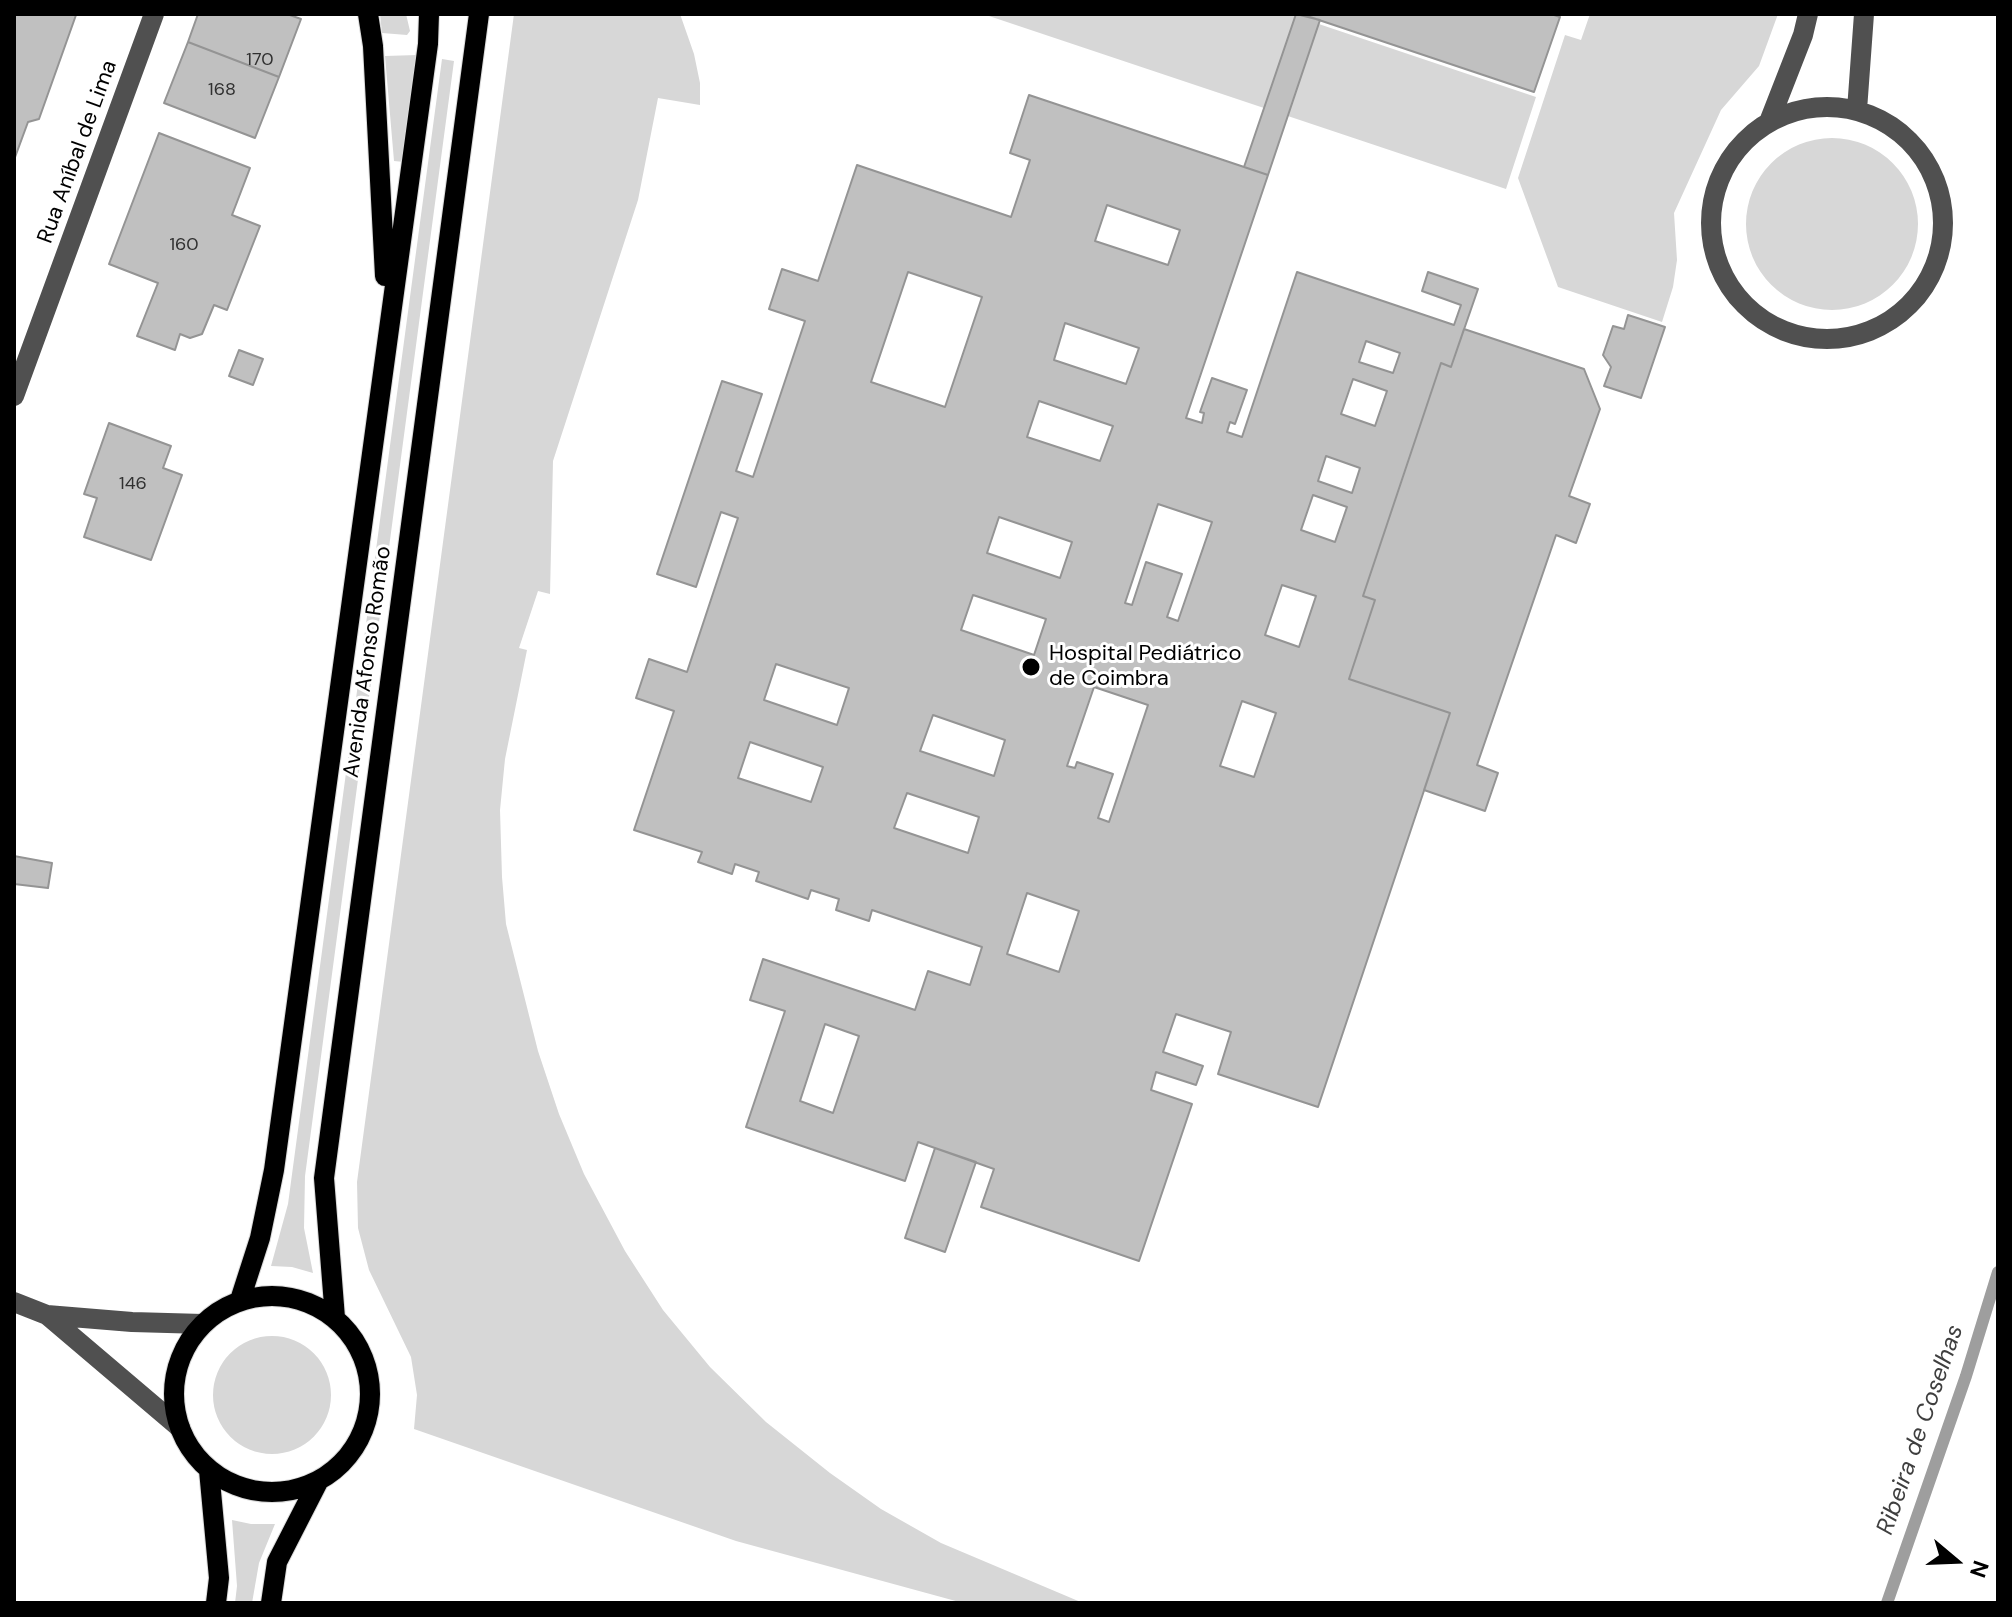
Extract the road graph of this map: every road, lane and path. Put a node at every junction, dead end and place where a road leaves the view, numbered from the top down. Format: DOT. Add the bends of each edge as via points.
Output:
graph roads {
  1 [pos="154,14"];
  2 [pos="368,14"];
  3 [pos="429,14"];
  4 [pos="479,14"];
  5 [pos="1808,14"];
  6 [pos="1864,14"];
  7 [pos="1857,110"];
  8 [pos="1769,122"];
  9 [pos="387,324"];
  10 [pos="14,396"];
  11 [pos="240,1300"];
  12 [pos="14,1302"];
  13 [pos="47,1315"];
  14 [pos="335,1318"];
  15 [pos="203,1324"];
  16 [pos="180,1428"];
  17 [pos="209,1470"];
  18 [pos="318,1482"];
  19 [pos="216,1603"];
  20 [pos="271,1603"];
  1 -- 10 [label="street, Rua Aníbal de Lima"];
  2 -- 9 [label="main road"];
  3 -- 9 [label="main road, Avenida Afonso Romão"];
  4 -- 14 [label="main road, Avenida Afonso Romão" via="324,1178"];
  5 -- 8 [label="street"];
  6 -- 7 [label="street"];
  7 -- 8 [label="street" via="1797,110"];
  7 -- 8 [label="street" via="1893,126 1921,153 1938,188 1943,227 1936,265 1915,298 1886,324 1849,338 1810,338 1773,326 1742,303 1720,270 1711,238 1712,203 1723,171 1742,143"];
  9 -- 11 [label="main road, Avenida Afonso Romão" via="274,1170"];
  11 -- 14 [label="main road" via="290,1296"];
  11 -- 15 [label="main road"];
  12 -- 13 [label="street"];
  13 -- 15 [label="street"];
  13 -- 16 [label="street"];
  14 -- 18 [label="main road" via="356,1342 368,1372 370,1404 362,1435 343,1462"];
  15 -- 16 [label="main road" via="183,1352 175,1377"];
  16 -- 17 [label="main road" via="191,1451"];
  17 -- 18 [label="main road" via="233,1485 261,1492 290,1491"];
  17 -- 19 [label="main road" via="219,1578"];
  18 -- 20 [label="main road" via="277,1562"];
}
